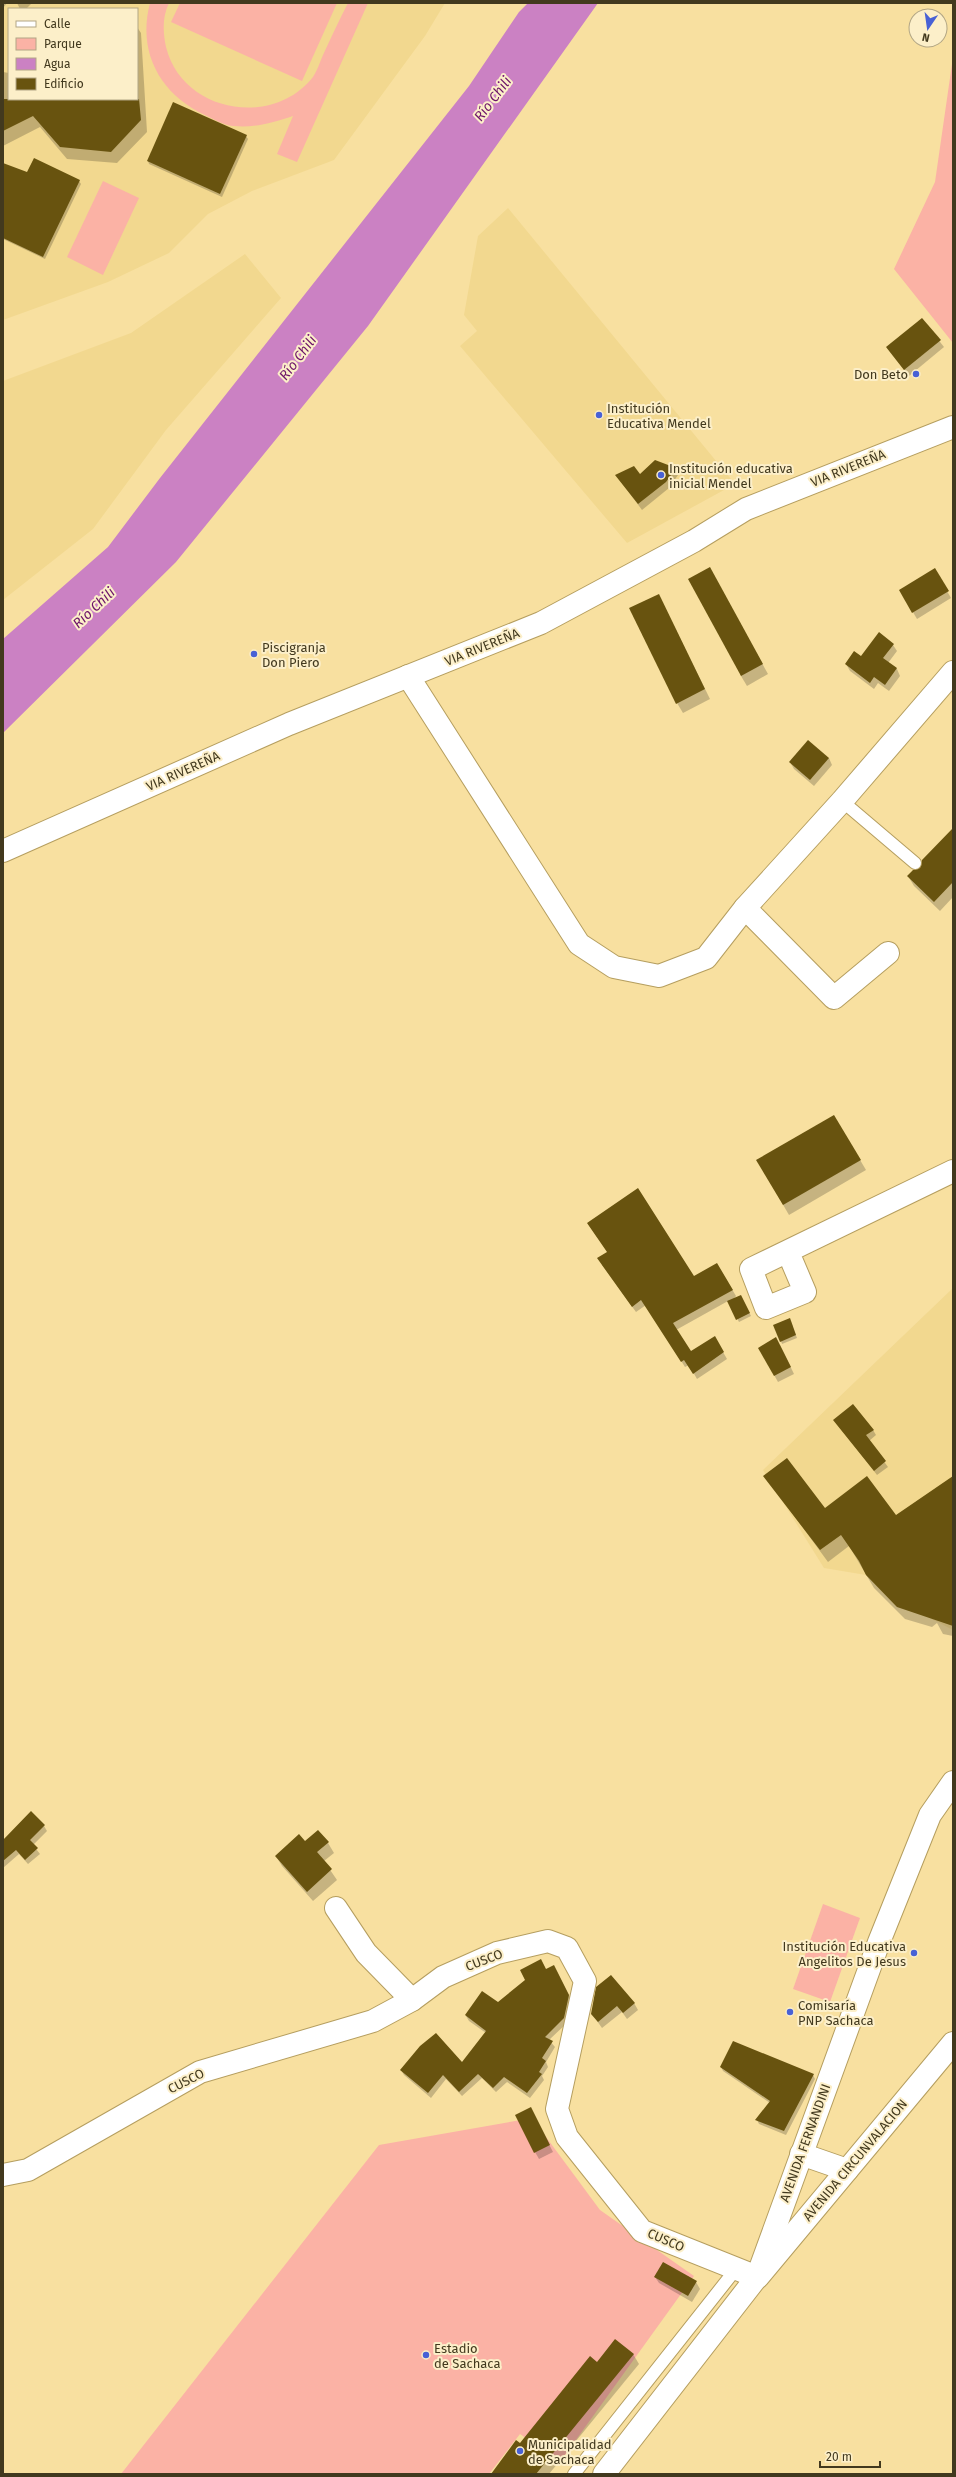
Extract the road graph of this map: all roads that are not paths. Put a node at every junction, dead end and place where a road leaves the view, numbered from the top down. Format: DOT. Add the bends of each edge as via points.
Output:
graph roads {
  1 [pos="953,427"];
  2 [pos="953,672"];
  3 [pos="408,676"];
  4 [pos="842,801"];
  5 [pos="3,850"];
  6 [pos="915,863"];
  7 [pos="745,908"];
  8 [pos="888,953"];
  9 [pos="953,1171"];
  10 [pos="788,1252"];
  11 [pos="953,1782"];
  12 [pos="336,1908"];
  13 [pos="412,2000"];
  14 [pos="953,2043"];
  15 [pos="801,2154"];
  16 [pos="847,2170"];
  17 [pos="3,2175"];
  18 [pos="736,2269"];
  19 [pos="758,2278"];
  20 [pos="574,2474"];
  21 [pos="604,2474"];
  1 -- 3 [label="street, VIA RIVEREÑA" via="746,509 694,541 541,623"];
  2 -- 4 [label="street"];
  3 -- 5 [label="street, VIA RIVEREÑA" via="289,724"];
  3 -- 7 [label="street" via="579,944 614,967 659,976 706,958"];
  4 -- 6 [label="lane"];
  4 -- 7 [label="street"];
  7 -- 8 [label="street" via="834,998"];
  9 -- 10 [label="street"];
  11 -- 15 [label="street, AVENIDA FERNANDINI" via="930,1815 879,1942"];
  12 -- 13 [label="street" via="366,1953"];
  13 -- 17 [label="street, CUSCO" via="373,2020 200,2072 28,2170"];
  13 -- 18 [label="street, CUSCO" via="443,1977 497,1953 548,1941 567,1948 585,1981 556,2109 567,2137 642,2231"];
  14 -- 16 [label="street, AVENIDA CIRCUNVALACION"];
  15 -- 16 [label="street"];
  15 -- 19 [label="street, AVENIDA FERNANDINI"];
  16 -- 19 [label="street, AVENIDA CIRCUNVALACION"];
  18 -- 19 [label="street, CUSCO"];
  18 -- 20 [label="lane"];
  19 -- 21 [label="street, AVENIDA FERNANDINI"];
}
